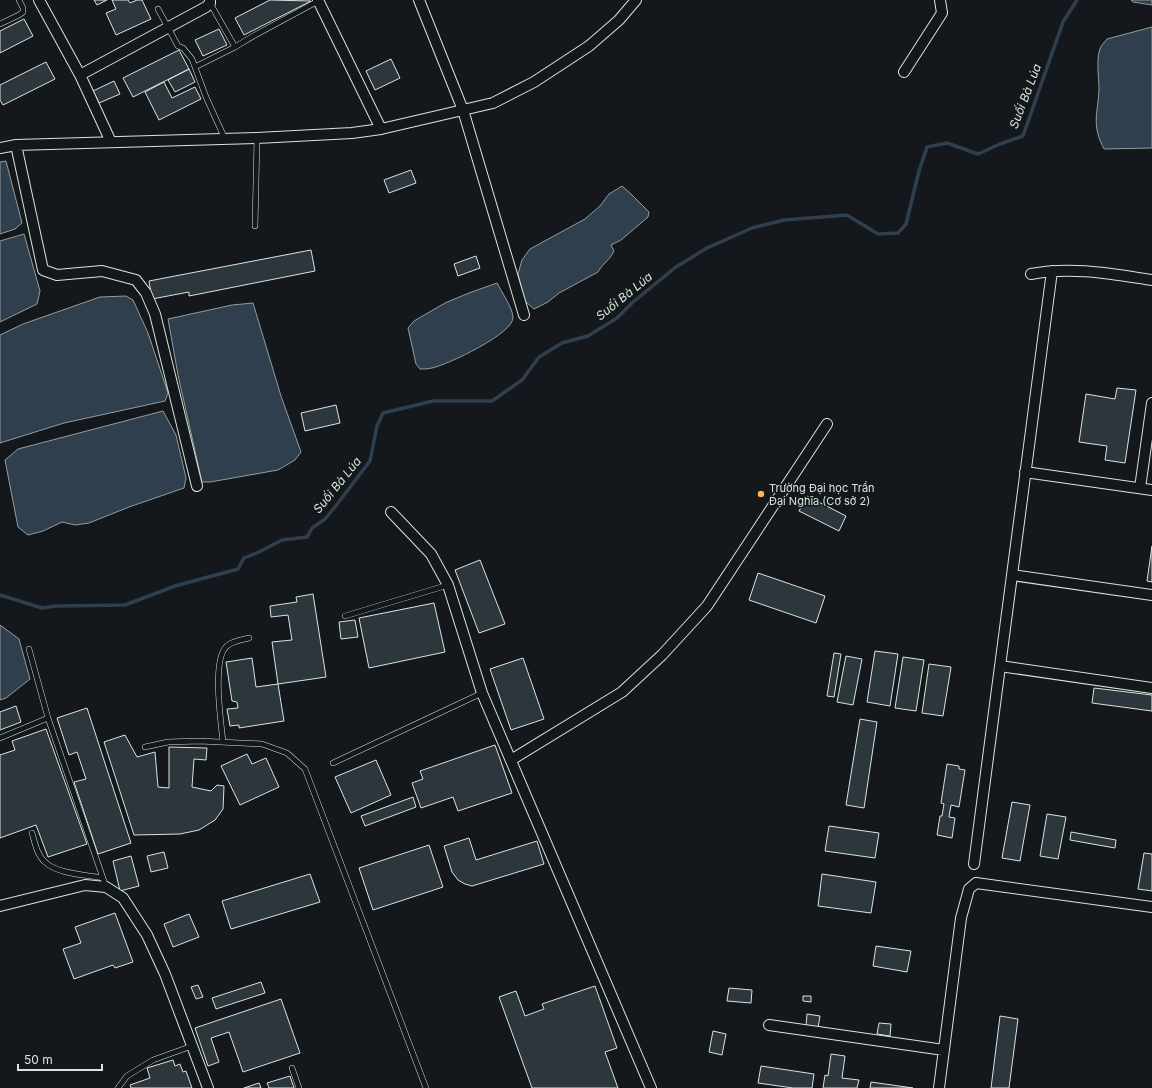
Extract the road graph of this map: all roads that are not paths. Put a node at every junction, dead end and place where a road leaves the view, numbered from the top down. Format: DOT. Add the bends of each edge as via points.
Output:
graph roads {
  1 [pos="19,0"];
  2 [pos="39,0"];
  3 [pos="419,0"];
  4 [pos="636,0"];
  5 [pos="940,0"];
  6 [pos="318,1"];
  7 [pos="210,2"];
  8 [pos="158,8"];
  9 [pos="0,24"];
  10 [pos="168,28"];
  11 [pos="235,47"];
  12 [pos="194,67"];
  13 [pos="904,72"];
  14 [pos="80,75"];
  15 [pos="463,110"];
  16 [pos="381,129"];
  17 [pos="258,138"];
  18 [pos="226,139"];
  19 [pos="111,142"];
  20 [pos="16,145"];
  21 [pos="0,148"];
  22 [pos="256,226"];
  23 [pos="1052,271"];
  24 [pos="1031,274"];
  25 [pos="1152,280"];
  26 [pos="524,315"];
  27 [pos="1152,403"];
  28 [pos="1151,420"];
  29 [pos="827,424"];
  30 [pos="1025,472"];
  31 [pos="197,486"];
  32 [pos="1140,488"];
  33 [pos="1152,490"];
  34 [pos="391,512"];
  35 [pos="1012,576"];
  36 [pos="448,586"];
  37 [pos="1152,595"];
  38 [pos="345,616"];
  39 [pos="249,638"];
  40 [pos="29,649"];
  41 [pos="1000,666"];
  42 [pos="1152,688"];
  43 [pos="482,693"];
  44 [pos="48,718"];
  45 [pos="0,738"];
  46 [pos="223,742"];
  47 [pos="145,747"];
  48 [pos="511,760"];
  49 [pos="333,762"];
  50 [pos="32,834"];
  51 [pos="974,864"];
  52 [pos="105,882"];
  53 [pos="0,906"];
  54 [pos="1152,907"];
  55 [pos="769,1026"];
  56 [pos="192,1046"];
  57 [pos="944,1050"];
  58 [pos="292,1068"];
  59 [pos="118,1088"];
  60 [pos="208,1088"];
  61 [pos="299,1088"];
  62 [pos="426,1088"];
  63 [pos="651,1088"];
  64 [pos="939,1088"];
  1 -- 9 [label="lane" via="23,12"];
  2 -- 14 [label="street"];
  3 -- 15 [label="street"];
  4 -- 15 [label="street" via="619,20 589,46 534,82 493,103"];
  5 -- 13 [label="street" via="942,13"];
  6 -- 11 [label="lane"];
  6 -- 16 [label="street"];
  7 -- 10 [label="street" via="206,7"];
  7 -- 11 [label="lane"];
  8 -- 10 [label="lane"];
  10 -- 12 [label="lane" via="178,46 192,59"];
  10 -- 14 [label="street"];
  11 -- 12 [label="lane"];
  12 -- 18 [label="lane"];
  14 -- 19 [label="street"];
  15 -- 16 [label="street"];
  15 -- 26 [label="street"];
  16 -- 17 [label="street" via="352,134"];
  17 -- 18 [label="street"];
  17 -- 22 [label="lane"];
  18 -- 19 [label="street"];
  19 -- 20 [label="street"];
  20 -- 21 [label="street"];
  20 -- 31 [label="street" via="43,270 57,275 102,271 136,280 146,293 155,314"];
  23 -- 24 [label="street"];
  23 -- 25 [label="street" via="1090,271"];
  23 -- 30 [label="street"];
  27 -- 28 [label="street"];
  28 -- 32 [label="street"];
  29 -- 48 [label="street" via="707,606 662,655 622,692"];
  30 -- 32 [label="street"];
  30 -- 35 [label="street"];
  32 -- 33 [label="street"];
  34 -- 36 [label="street" via="431,554"];
  35 -- 37 [label="street"];
  35 -- 41 [label="street"];
  36 -- 38 [label="lane"];
  36 -- 43 [label="street"];
  39 -- 46 [label="lane" via="230,644 220,656 218,668"];
  40 -- 44 [label="lane"];
  41 -- 42 [label="street"];
  41 -- 51 [label="street"];
  43 -- 48 [label="street"];
  43 -- 49 [label="lane"];
  44 -- 45 [label="lane"];
  44 -- 52 [label="lane"];
  46 -- 47 [label="lane" via="168,742"];
  46 -- 62 [label="lane" via="262,744 287,753 305,769"];
  48 -- 63 [label="street"];
  50 -- 52 [label="lane" via="46,863 63,872"];
  52 -- 53 [label="street"];
  52 -- 56 [label="street" via="123,898 147,935 165,974"];
  54 -- 57 [label="street" via="976,883 969,889 961,918"];
  55 -- 57 [label="street"];
  56 -- 59 [label="lane" via="153,1060 127,1076"];
  56 -- 60 [label="street"];
  57 -- 64 [label="street"];
  58 -- 61 [label="lane"];
}
